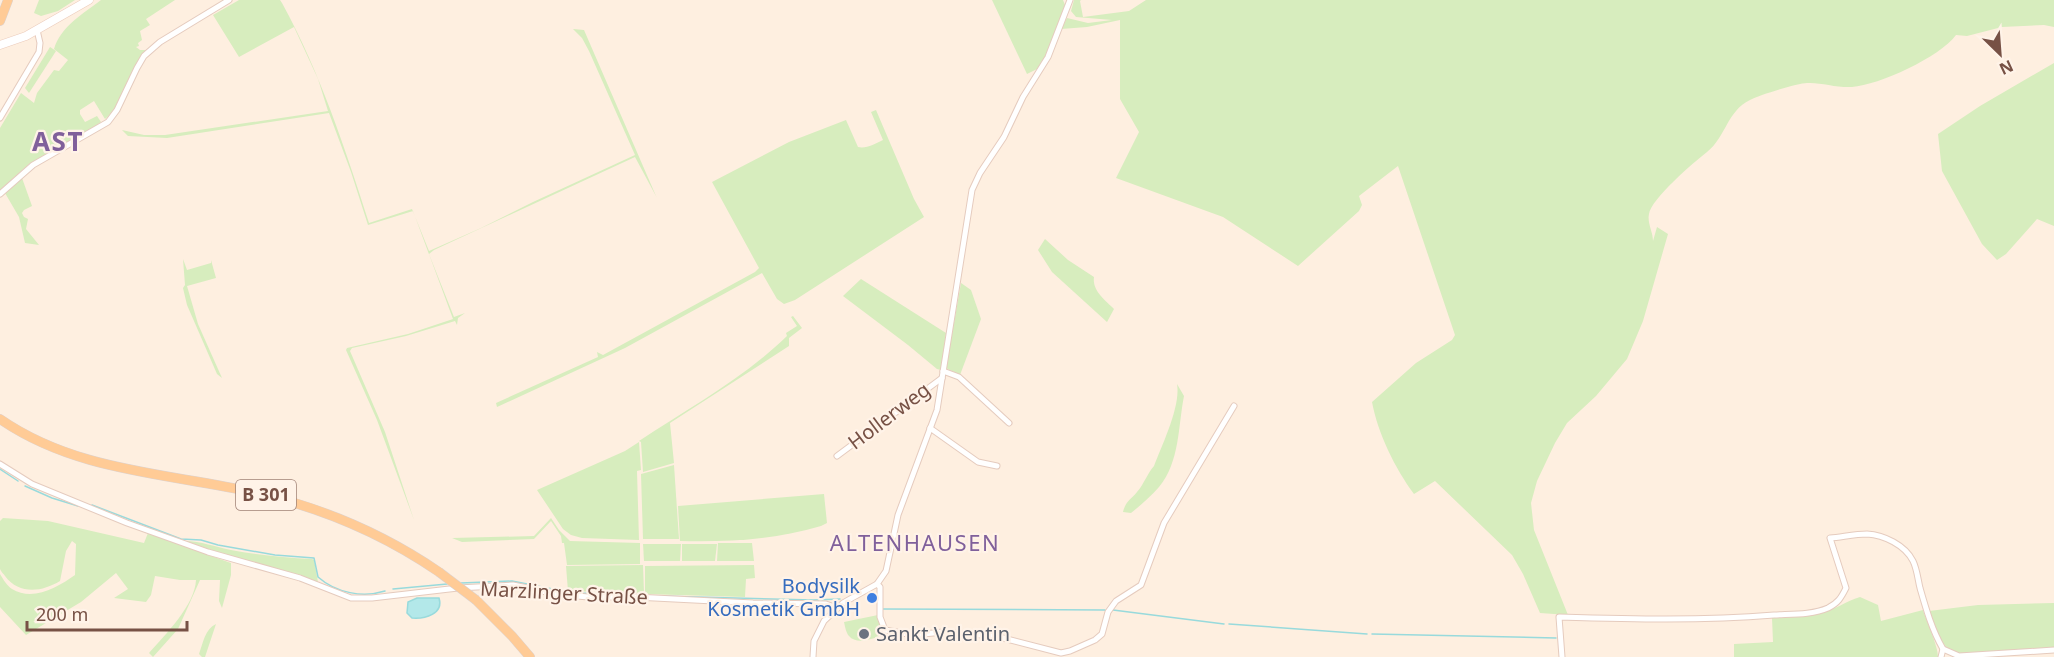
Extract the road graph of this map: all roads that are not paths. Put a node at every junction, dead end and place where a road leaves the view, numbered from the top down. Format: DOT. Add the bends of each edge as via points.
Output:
graph roads {
  1 [pos="8,0"];
  2 [pos="89,0"];
  3 [pos="229,0"];
  4 [pos="1069,0"];
  5 [pos="0,21"];
  6 [pos="37,30"];
  7 [pos="0,45"];
  8 [pos="0,118"];
  9 [pos="0,194"];
  10 [pos="943,374"];
  11 [pos="1234,406"];
  12 [pos="0,419"];
  13 [pos="1009,423"];
  14 [pos="930,428"];
  15 [pos="837,456"];
  16 [pos="0,464"];
  17 [pos="998,466"];
  18 [pos="877,584"];
  19 [pos="837,608"];
  20 [pos="1943,649"];
  21 [pos="2054,650"];
  22 [pos="530,657"];
  23 [pos="813,657"];
  24 [pos="1562,657"];
  25 [pos="1941,657"];
  1 -- 5 [label="main road"];
  2 -- 6 [label="main road"];
  3 -- 9 [label="street" via="144,56 108,122 33,165"];
  4 -- 10 [label="street" via="1048,57 972,190"];
  6 -- 7 [label="main road"];
  6 -- 8 [label="street" via="39,52"];
  10 -- 13 [label="street" via="959,376"];
  10 -- 14 [label="street"];
  10 -- 15 [label="street, Hollerweg"];
  11 -- 18 [label="street" via="1164,523 1141,585 1116,601 1108,612 1102,634 1095,640 1061,653 995,636 891,632 885,630 880,617"];
  12 -- 22 [label="main road, B 301, bridge" via="46,445 99,464 243,490 315,508 382,538 419,558 476,600"];
  14 -- 17 [label="street" via="978,462"];
  14 -- 18 [label="street" via="898,515 886,571"];
  16 -- 19 [label="street, Marzlinger Straße" via="43,489 127,523 208,552 300,578 347,597 513,585 582,597 826,604"];
  18 -- 19 [label="street"];
  19 -- 23 [label="street" via="816,634"];
  20 -- 21 [label="street" via="1959,656"];
  20 -- 24 [label="street" via="1913,561 1884,537 1866,534 1830,538 1846,588 1839,602 1827,609 1757,617 1559,617"];
  20 -- 25 [label="street"];
}
